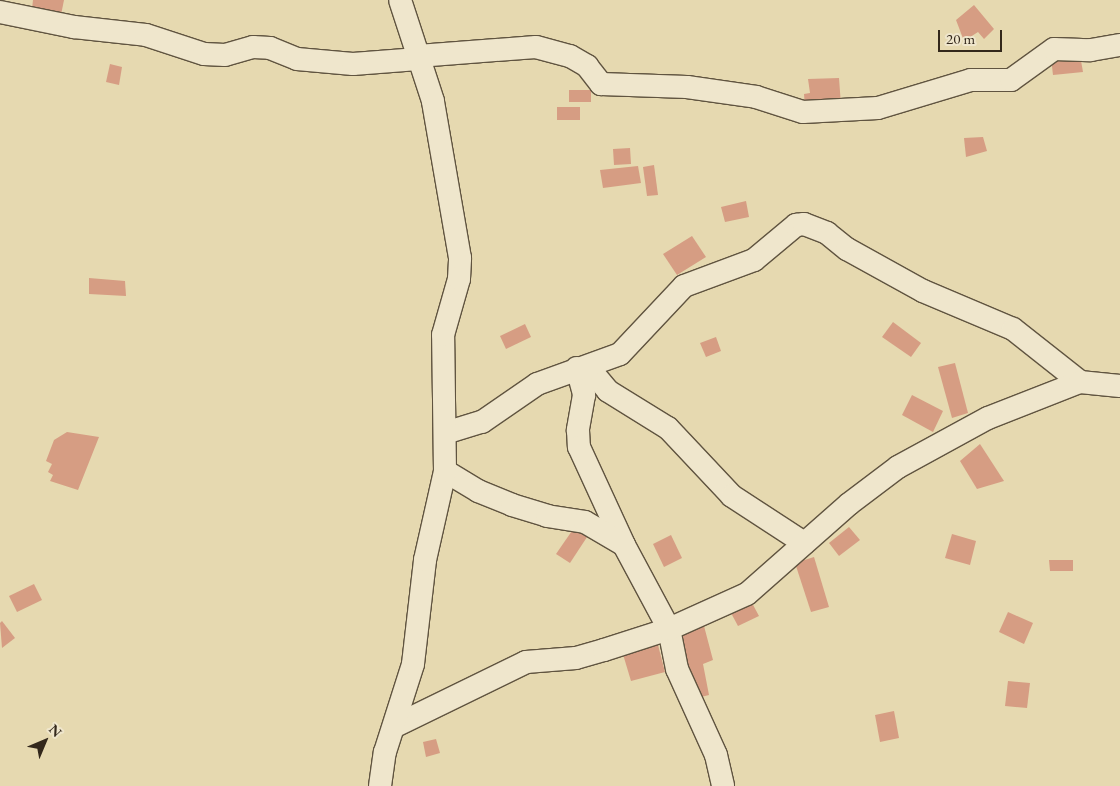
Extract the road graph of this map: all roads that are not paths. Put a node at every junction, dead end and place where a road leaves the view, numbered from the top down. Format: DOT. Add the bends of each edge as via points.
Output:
graph roads {
  1 [pos="400,0"];
  2 [pos="0,12"];
  3 [pos="1120,45"];
  4 [pos="418,57"];
  5 [pos="582,368"];
  6 [pos="1080,382"];
  7 [pos="1120,386"];
  8 [pos="445,433"];
  9 [pos="445,471"];
  10 [pos="804,543"];
  11 [pos="624,545"];
  12 [pos="669,629"];
  13 [pos="395,726"];
  14 [pos="380,786"];
  15 [pos="723,786"];
  1 -- 4 [label="street"];
  2 -- 4 [label="street" via="74,27 146,35 204,54 225,55 253,48 270,48 297,59 353,64"];
  3 -- 4 [label="street" via="1091,50 1054,49 1011,80 971,80 878,108 803,112 756,97 687,87 601,84 587,66 570,56 536,47"];
  4 -- 8 [label="street" via="433,101 460,258 459,279 442,335"];
  5 -- 6 [label="street" via="620,354 684,286 754,260 796,225 804,224 827,233 847,249 923,290 1013,329"];
  5 -- 8 [label="street" via="524,391 472,427"];
  5 -- 10 [label="street" via="608,391 668,428 732,496"];
  5 -- 11 [label="street" via="584,395 578,430 579,447"];
  6 -- 7 [label="street"];
  6 -- 10 [label="street" via="988,418 898,467"];
  8 -- 9 [label="street"];
  9 -- 11 [label="street" via="478,491 512,505 548,516 585,522"];
  9 -- 13 [label="street" via="425,560 413,664"];
  10 -- 12 [label="street" via="747,594"];
  11 -- 12 [label="street"];
  12 -- 13 [label="street" via="576,658 526,662"];
  12 -- 15 [label="street" via="677,669 716,755"];
  13 -- 14 [label="street" via="385,752"];
}
